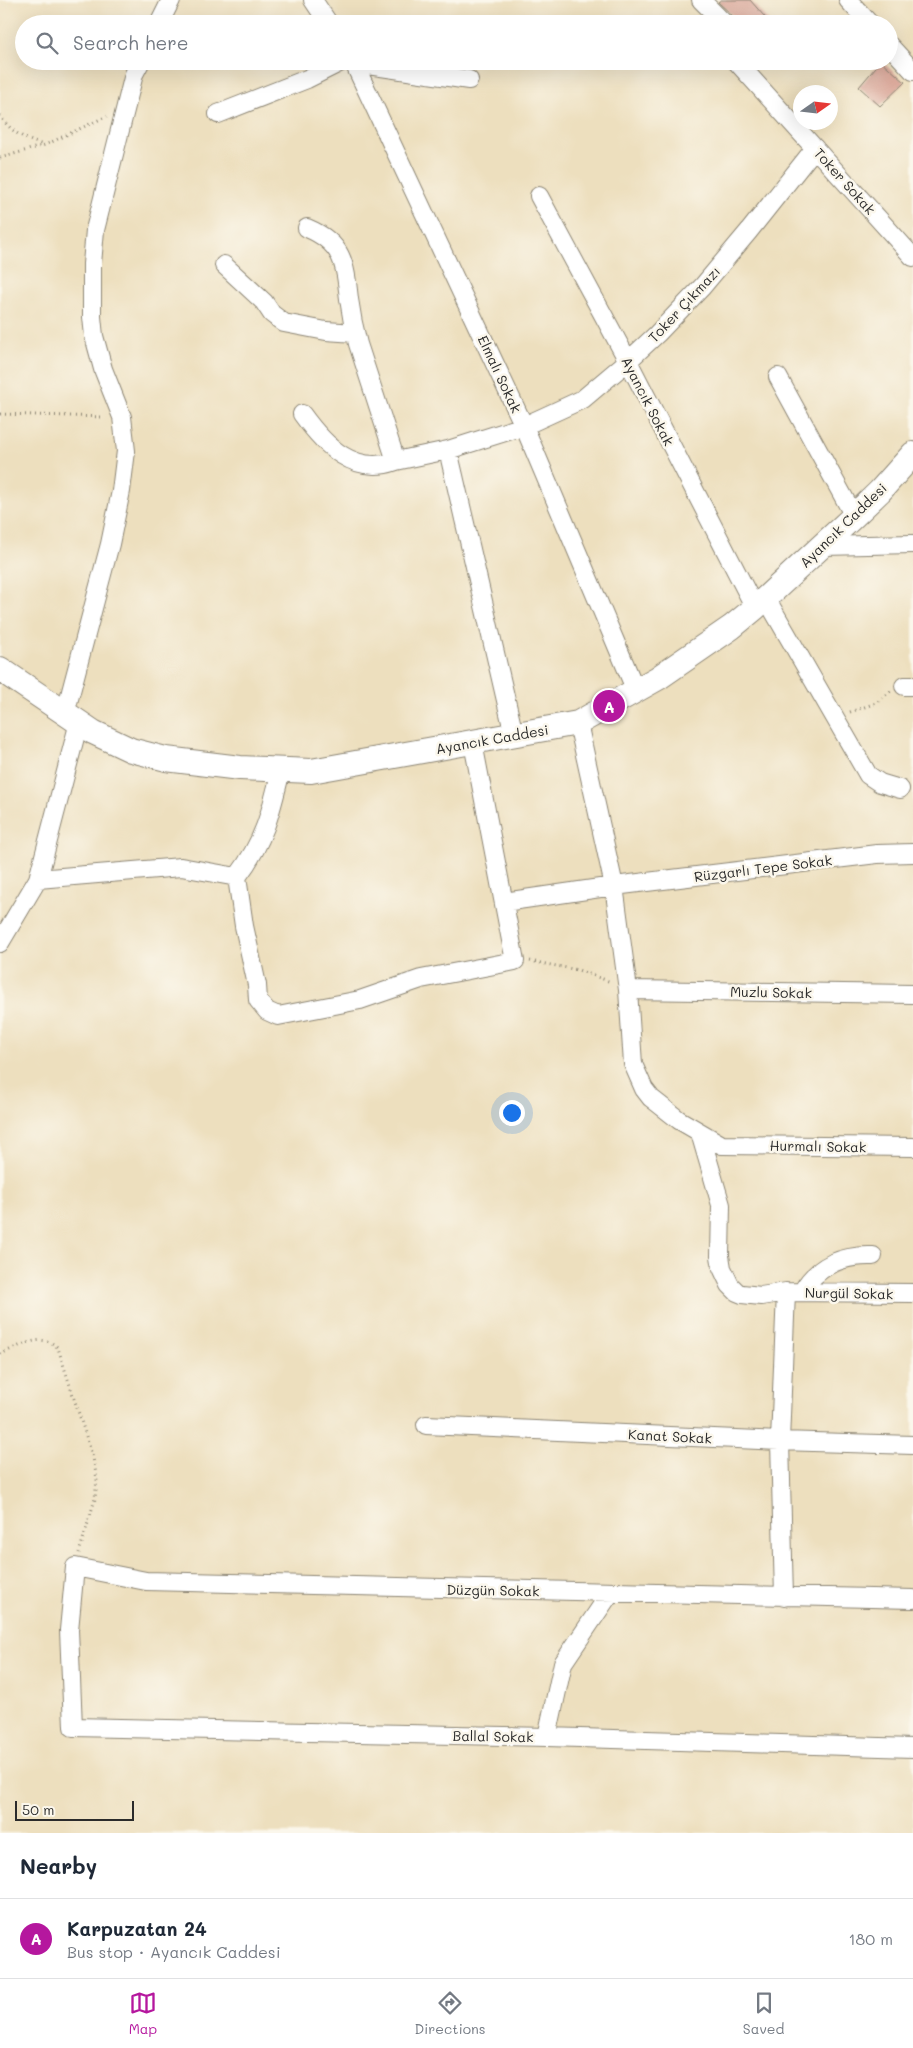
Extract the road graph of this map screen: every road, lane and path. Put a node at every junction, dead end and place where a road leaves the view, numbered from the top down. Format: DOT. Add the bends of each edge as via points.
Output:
graph roads {
  1 [pos="171,0"];
  2 [pos="313,0"];
  3 [pos="701,0"];
  4 [pos="848,0"];
  5 [pos="164,15"];
  6 [pos="323,15"];
  7 [pos="716,15"];
  8 [pos="862,15"];
  9 [pos="898,55"];
  10 [pos="136,70"];
  11 [pos="328,70"];
  12 [pos="354,70"];
  13 [pos="403,70"];
  14 [pos="744,70"];
  15 [pos="913,71"];
  16 [pos="469,80"];
  17 [pos="126,107"];
  18 [pos="218,114"];
  19 [pos="0,115"];
  20 [pos="45,145"];
  21 [pos="815,148"];
  22 [pos="0,158"];
  23 [pos="539,196"];
  24 [pos="307,228"];
  25 [pos="913,257"];
  26 [pos="224,265"];
  27 [pos="355,333"];
  28 [pos="628,361"];
  29 [pos="778,377"];
  30 [pos="0,414"];
  31 [pos="302,414"];
  32 [pos="122,417"];
  33 [pos="524,426"];
  34 [pos="448,450"];
  35 [pos="913,454"];
  36 [pos="396,461"];
  37 [pos="854,516"];
  38 [pos="913,544"];
  39 [pos="822,546"];
  40 [pos="760,603"];
  41 [pos="0,669"];
  42 [pos="908,686"];
  43 [pos="636,691"];
  44 [pos="832,713"];
  45 [pos="72,718"];
  46 [pos="578,723"];
  47 [pos="514,736"];
  48 [pos="473,743"];
  49 [pos="281,770"];
  50 [pos="900,790"];
  51 [pos="913,853"];
  52 [pos="238,877"];
  53 [pos="38,879"];
  54 [pos="614,886"];
  55 [pos="504,902"];
  56 [pos="0,943"];
  57 [pos="515,961"];
  58 [pos="628,990"];
  59 [pos="913,994"];
  60 [pos="700,1133"];
  61 [pos="913,1147"];
  62 [pos="873,1256"];
  63 [pos="794,1292"];
  64 [pos="913,1294"];
  65 [pos="0,1354"];
  66 [pos="426,1425"];
  67 [pos="780,1441"];
  68 [pos="913,1445"];
  69 [pos="75,1567"];
  70 [pos="611,1592"];
  71 [pos="784,1597"];
  72 [pos="913,1599"];
  73 [pos="547,1737"];
  74 [pos="913,1748"];
  1 -- 5 [label="street"];
  2 -- 6 [label="street"];
  3 -- 7 [label="street"];
  4 -- 8 [label="street"];
  9 -- 15 [label="street"];
  10 -- 17 [label="street"];
  11 -- 18 [label="street"];
  12 -- 33 [label="street, Elmalı Sokak"];
  13 -- 16 [label="street"];
  14 -- 21 [label="street, Toker Sokak"];
  17 -- 20 [label="path"];
  17 -- 32 [label="street" via="95,230 92,298 98,355"];
  19 -- 20 [label="path" via="25,139"];
  20 -- 22 [label="path"];
  21 -- 25 [label="street, Toker Sokak"];
  21 -- 28 [label="street, Toker Çıkmazı" via="702,286"];
  23 -- 28 [label="street, Ayancık Sokak"];
  24 -- 27 [label="street" via="327,239 341,256 347,274"];
  26 -- 27 [label="street" via="284,323"];
  27 -- 36 [label="street"];
  28 -- 33 [label="street, Toker Çıkmazı" via="583,399"];
  28 -- 40 [label="street, Ayancık Sokak"];
  29 -- 37 [label="street"];
  30 -- 32 [label="path"];
  31 -- 36 [label="street, Toker Çıkmazı" via="319,436 354,462 375,466"];
  32 -- 45 [label="street" via="126,451 121,491"];
  33 -- 34 [label="street, Toker Çıkmazı"];
  33 -- 43 [label="street, Elmalı Sokak"];
  34 -- 36 [label="street, Toker Çıkmazı"];
  34 -- 47 [label="street"];
  35 -- 37 [label="street, Ayancık Caddesi"];
  37 -- 39 [label="street, Ayancık Caddesi"];
  38 -- 39 [label="street"];
  39 -- 40 [label="street, Ayancık Caddesi"];
  40 -- 43 [label="street, Ayancık Caddesi" via="696,653"];
  40 -- 44 [label="street, Ayancık Sokak"];
  41 -- 45 [label="street, Ayancık Caddesi"];
  42 -- 44 [label="path" via="892,690 866,708"];
  43 -- 46 [label="street, Ayancık Caddesi"];
  44 -- 50 [label="street, Ayancık Sokak" via="868,775"];
  45 -- 49 [label="street, Ayancık Caddesi" via="111,741 151,756 210,765"];
  45 -- 53 [label="street"];
  46 -- 47 [label="street, Ayancık Caddesi"];
  46 -- 54 [label="street"];
  47 -- 48 [label="street, Ayancık Caddesi"];
  48 -- 49 [label="street, Ayancık Caddesi" via="311,771"];
  48 -- 55 [label="street"];
  49 -- 52 [label="street" via="265,831"];
  51 -- 54 [label="street, Rüzgarlı Tepe Sokak" via="877,854"];
  52 -- 53 [label="street" via="182,867"];
  52 -- 57 [label="street" via="258,1000 272,1014 284,1016 360,1000 422,979"];
  53 -- 56 [label="street"];
  54 -- 55 [label="street, Rüzgarlı Tepe Sokak"];
  54 -- 58 [label="street"];
  55 -- 57 [label="street"];
  57 -- 58 [label="path" via="561,965"];
  58 -- 59 [label="street, Muzlu Sokak"];
  58 -- 60 [label="street" via="634,1064 639,1081 651,1098"];
  60 -- 61 [label="street, Hurmalı Sokak" via="722,1145"];
  60 -- 63 [label="street, Nurgül Sokak" via="721,1205 720,1256 728,1282 742,1294 760,1296"];
  62 -- 63 [label="street" via="847,1258 827,1266"];
  63 -- 64 [label="street, Nurgül Sokak"];
  63 -- 67 [label="street"];
  65 -- 69 [label="path" via="39,1340 48,1340 58,1348 97,1479 95,1499"];
  66 -- 67 [label="street, Kanat Sokak"];
  67 -- 68 [label="street, Kanat Sokak"];
  67 -- 71 [label="street"];
  69 -- 70 [label="street, Düzgün Sokak" via="146,1581"];
  69 -- 73 [label="street, Ballal Sokak" via="69,1630 73,1727"];
  70 -- 71 [label="street, Düzgün Sokak"];
  70 -- 73 [label="street" via="562,1663"];
  71 -- 72 [label="street, Düzgün Sokak"];
  73 -- 74 [label="street, Ballal Sokak"];
}
